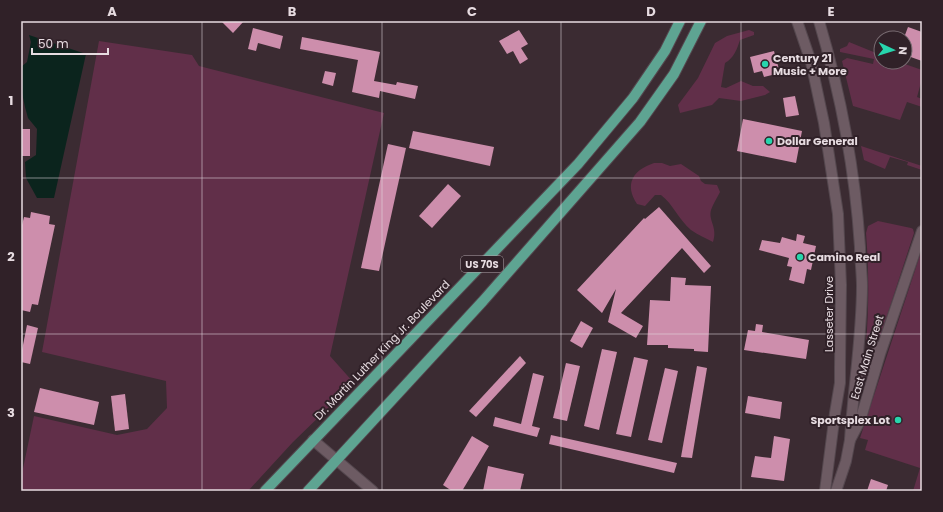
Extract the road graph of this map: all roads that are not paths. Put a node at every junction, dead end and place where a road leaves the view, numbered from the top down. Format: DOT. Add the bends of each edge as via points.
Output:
graph roads {
  1 [pos="680,21"];
  2 [pos="701,21"];
  3 [pos="798,21"];
  4 [pos="819,21"];
  5 [pos="922,231"];
  6 [pos="885,340"];
  7 [pos="856,382"];
  8 [pos="840,383"];
  9 [pos="313,440"];
  10 [pos="850,440"];
  11 [pos="337,460"];
  12 [pos="265,491"];
  13 [pos="308,491"];
  14 [pos="373,491"];
  15 [pos="825,491"];
  16 [pos="836,491"];
  1 -- 9 [label="main road, Dr. Martin Luther King Jr. Boulevard / US 70S" via="665,51 633,98 578,164"];
  2 -- 11 [label="main road, US 70S" via="674,74 640,122 488,295"];
  3 -- 8 [label="street, Lasseter Drive" via="811,62 827,136 838,214 841,285"];
  4 -- 7 [label="street" via="830,57 846,130 857,209 862,286"];
  5 -- 6 [label="street, East Main Street"];
  6 -- 7 [label="street"];
  6 -- 10 [label="street, East Main Street" via="860,421"];
  7 -- 8 [label="street"];
  7 -- 10 [label="street"];
  8 -- 15 [label="street, Lasseter Drive"];
  9 -- 11 [label="street"];
  9 -- 12 [label="main road, Dr. Martin Luther King Jr. Boulevard / US 70S"];
  10 -- 16 [label="street, East Main Street"];
  11 -- 13 [label="main road, US 70S"];
  11 -- 14 [label="street"];
}
